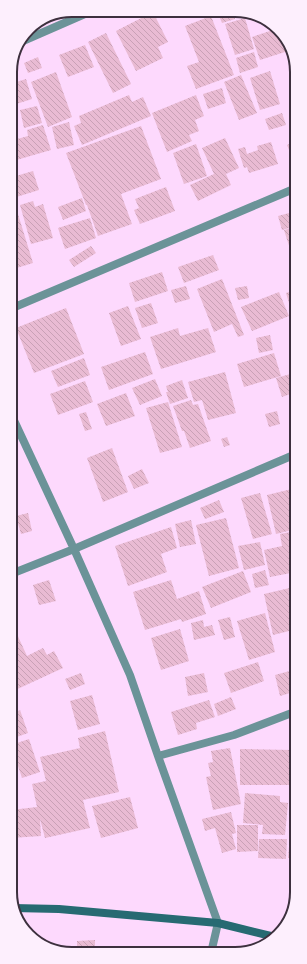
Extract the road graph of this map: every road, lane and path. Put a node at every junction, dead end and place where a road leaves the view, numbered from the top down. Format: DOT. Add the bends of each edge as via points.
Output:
graph roads {
  1 [pos="77,17"];
  2 [pos="28,38"];
  3 [pos="290,191"];
  4 [pos="17,306"];
  5 [pos="17,427"];
  6 [pos="290,457"];
  7 [pos="74,549"];
  8 [pos="17,572"];
  9 [pos="290,714"];
  10 [pos="158,756"];
  11 [pos="19,908"];
  12 [pos="218,923"];
  13 [pos="268,935"];
  14 [pos="212,947"];
  1 -- 2 [label="street"];
  3 -- 4 [label="street"];
  5 -- 7 [label="street"];
  6 -- 7 [label="street"];
  7 -- 8 [label="street"];
  7 -- 10 [label="street" via="130,675"];
  9 -- 10 [label="street" via="234,735"];
  10 -- 12 [label="street"];
  11 -- 12 [label="street" via="59,909"];
  12 -- 13 [label="street"];
  12 -- 14 [label="street"];
}
